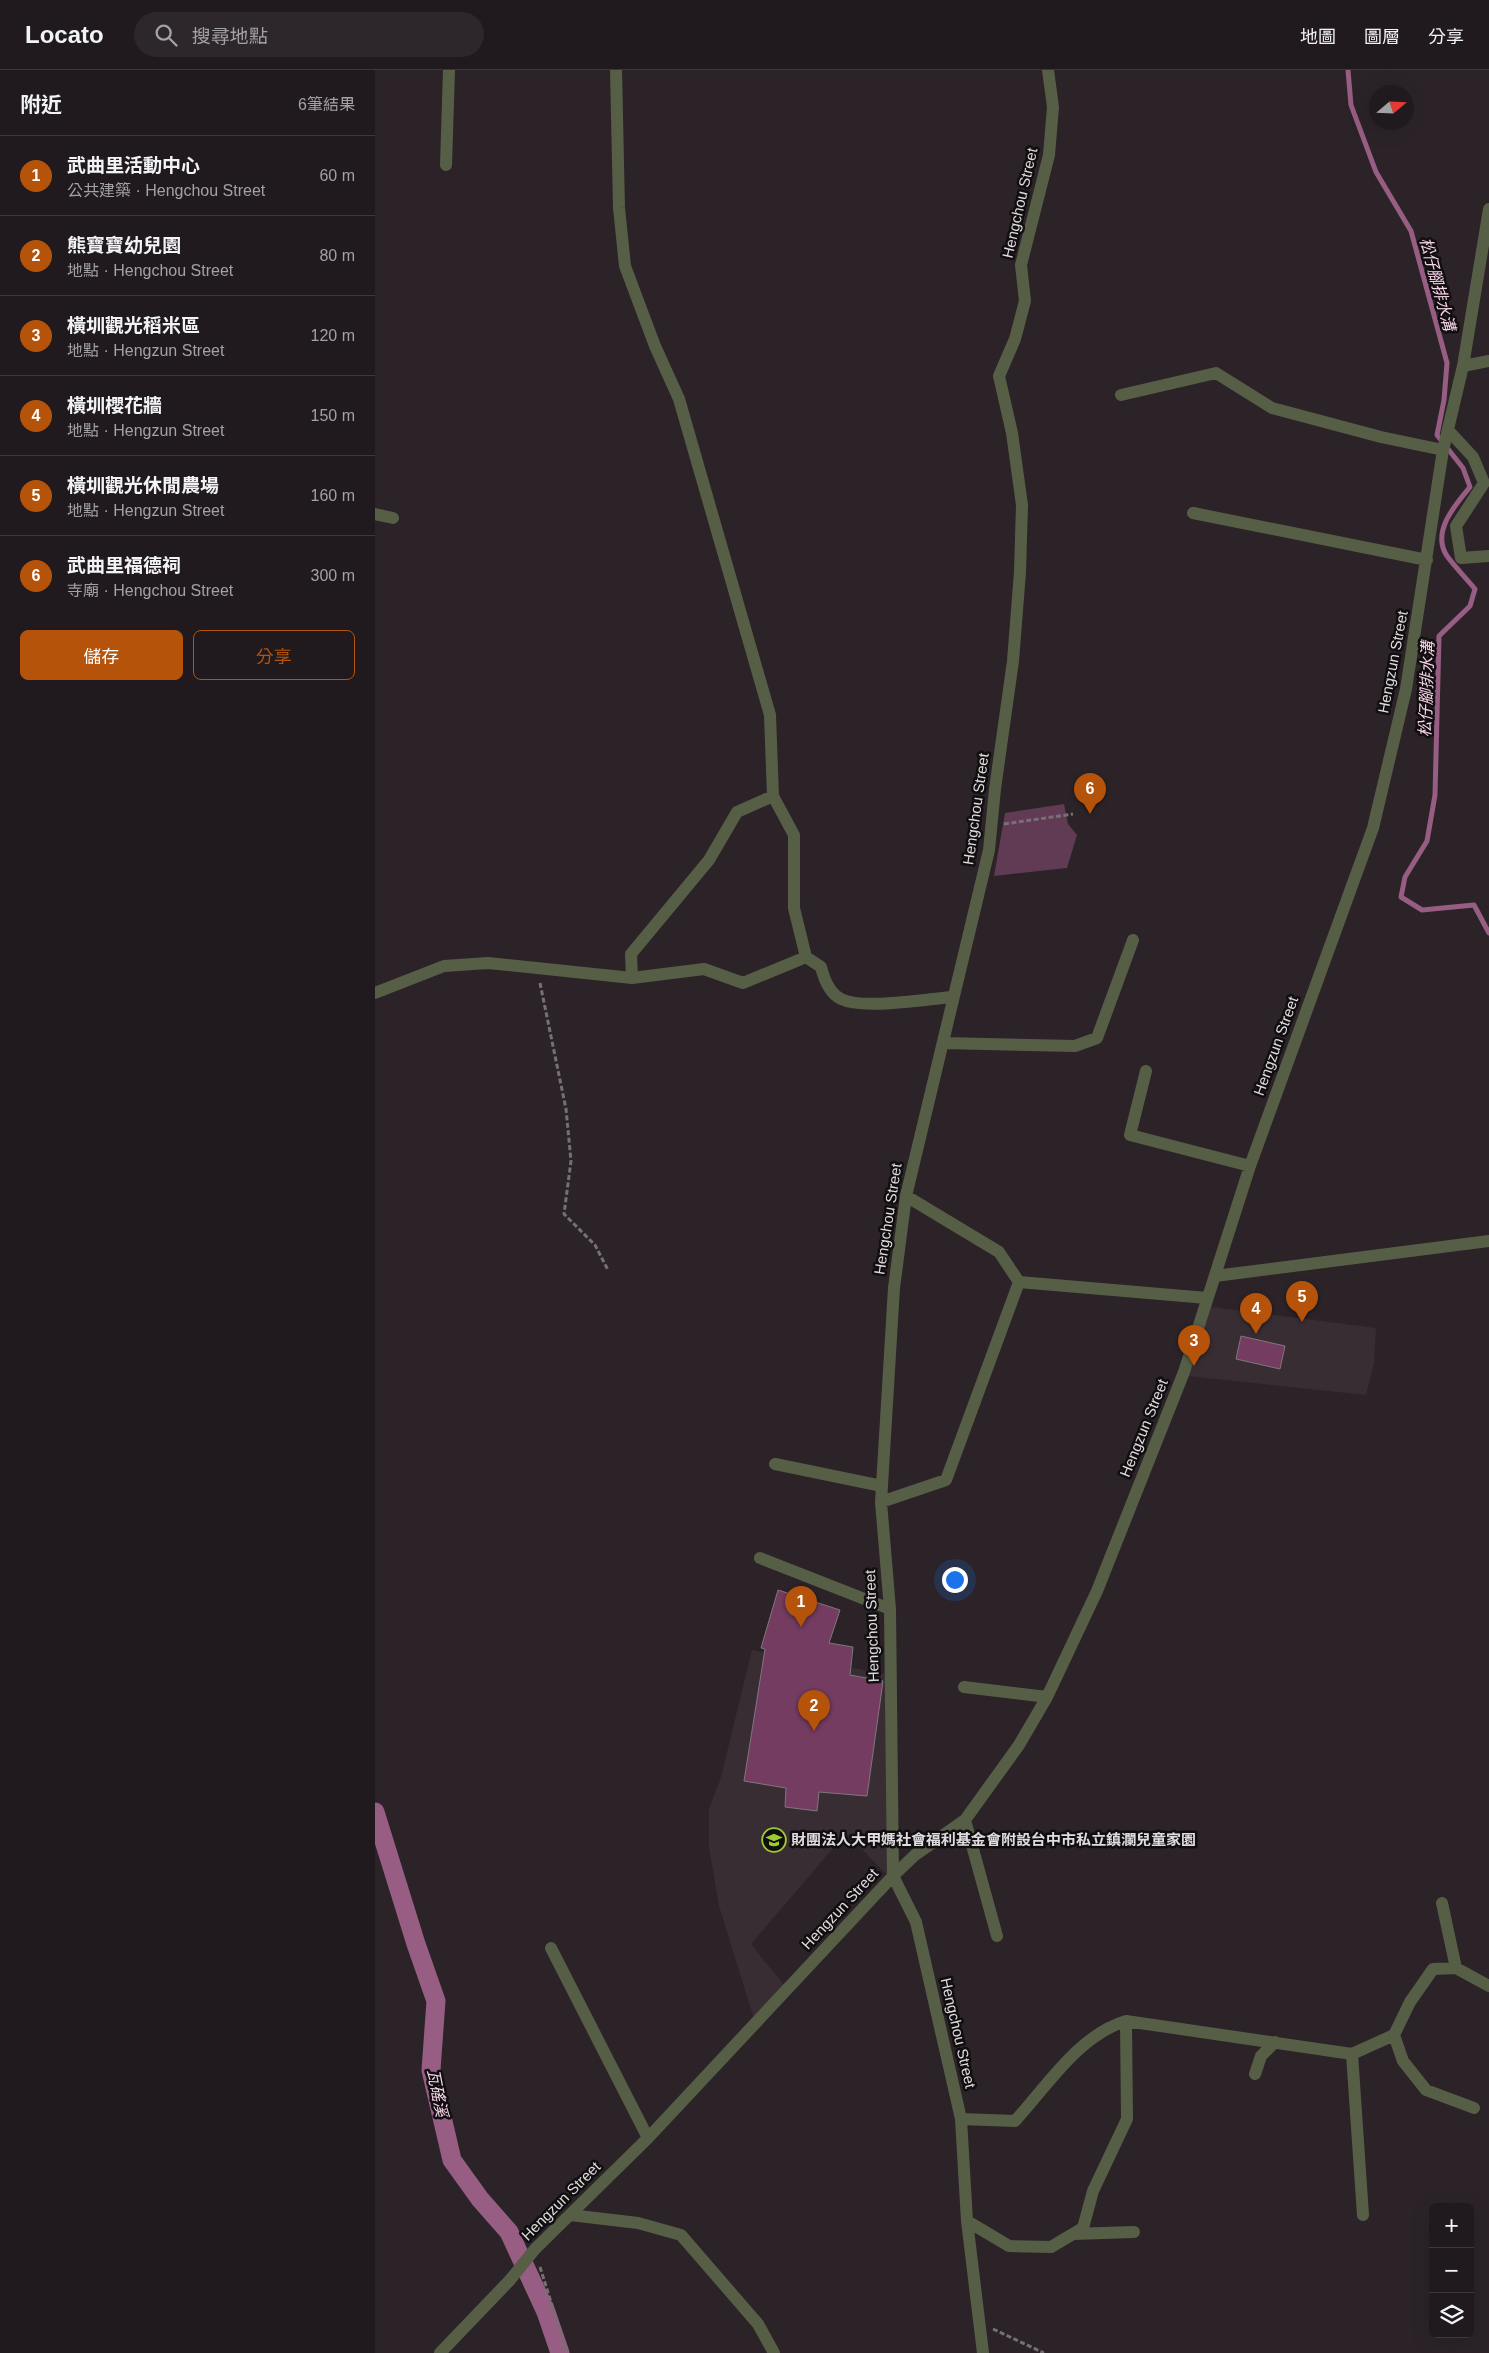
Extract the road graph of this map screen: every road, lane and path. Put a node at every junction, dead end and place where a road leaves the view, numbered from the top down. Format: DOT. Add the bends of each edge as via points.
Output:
graph roads {
  1 [pos="449,70"];
  2 [pos="616,70"];
  3 [pos="1047,70"];
  4 [pos="446,164"];
  5 [pos="1489,209"];
  6 [pos="1489,361"];
  7 [pos="1463,366"];
  8 [pos="1121,395"];
  9 [pos="1448,430"];
  10 [pos="1443,450"];
  11 [pos="1193,512"];
  12 [pos="375,514"];
  13 [pos="393,518"];
  14 [pos="1489,556"];
  15 [pos="1427,560"];
  16 [pos="773,796"];
  17 [pos="1073,814"];
  18 [pos="991,826"];
  19 [pos="1133,940"];
  20 [pos="806,957"];
  21 [pos="537,968"];
  22 [pos="632,978"];
  23 [pos="375,993"];
  24 [pos="953,997"];
  25 [pos="943,1043"];
  26 [pos="1146,1072"];
  27 [pos="1250,1166"];
  28 [pos="906,1196"];
  29 [pos="1489,1241"];
  30 [pos="608,1270"];
  31 [pos="1215,1276"];
  32 [pos="1019,1282"];
  33 [pos="1207,1298"];
  34 [pos="775,1464"];
  35 [pos="882,1486"];
  36 [pos="881,1502"];
  37 [pos="760,1558"];
  38 [pos="890,1609"];
  39 [pos="964,1687"];
  40 [pos="1047,1697"];
  41 [pos="965,1820"];
  42 [pos="893,1876"];
  43 [pos="1442,1903"];
  44 [pos="997,1936"];
  45 [pos="551,1948"];
  46 [pos="1456,1968"];
  47 [pos="1489,1986"];
  48 [pos="1126,2021"];
  49 [pos="1394,2035"];
  50 [pos="1275,2042"];
  51 [pos="1352,2054"];
  52 [pos="1255,2074"];
  53 [pos="1474,2108"];
  54 [pos="961,2119"];
  55 [pos="648,2138"];
  56 [pos="570,2215"];
  57 [pos="1363,2215"];
  58 [pos="967,2221"];
  59 [pos="1134,2232"];
  60 [pos="1073,2234"];
  61 [pos="535,2249"];
  62 [pos="979,2322"];
  63 [pos="440,2353"];
  64 [pos="567,2353"];
  65 [pos="775,2353"];
  66 [pos="983,2353"];
  67 [pos="1043,2353"];
  1 -- 4 [label="street"];
  2 -- 16 [label="street" via="619,208 625,266 679,399 770,715"];
  3 -- 18 [label="street, Hengchou Street" via="1053,107 1049,155 1021,265 1025,300 1015,339 999,376 1012,433 1022,504 1013,661"];
  5 -- 7 [label="street, Hengzun Street"];
  6 -- 7 [label="street"];
  7 -- 9 [label="street, Hengzun Street"];
  8 -- 10 [label="street" via="1216,373 1272,408"];
  9 -- 10 [label="street, Hengzun Street"];
  9 -- 14 [label="street" via="1473,457 1483,483 1456,526 1461,558"];
  10 -- 15 [label="street, Hengzun Street"];
  11 -- 15 [label="street"];
  12 -- 13 [label="street"];
  15 -- 27 [label="street, Hengzun Street" via="1406,689 1373,828"];
  16 -- 20 [label="street" via="794,835 793,908"];
  16 -- 22 [label="street" via="737,812 709,860 631,954"];
  17 -- 18 [label="path"];
  18 -- 24 [label="street, Hengchou Street" via="989,850"];
  19 -- 25 [label="street" via="1097,1038 1075,1046"];
  20 -- 22 [label="street" via="743,983 704,969"];
  20 -- 24 [label="street" via="821,967 825,981 840,998 857,1005"];
  21 -- 22 [label="street"];
  21 -- 23 [label="street" via="488,963 444,966"];
  21 -- 30 [label="path" via="566,1109 571,1161 564,1214 595,1246"];
  24 -- 25 [label="street, Hengchou Street"];
  25 -- 28 [label="street, Hengchou Street"];
  26 -- 27 [label="street" via="1129,1135"];
  27 -- 31 [label="street, Hengzun Street"];
  28 -- 32 [label="street" via="999,1252"];
  28 -- 35 [label="street, Hengchou Street" via="894,1288"];
  29 -- 31 [label="street"];
  31 -- 33 [label="street, Hengzun Street"];
  32 -- 33 [label="street"];
  32 -- 36 [label="street" via="946,1480"];
  33 -- 40 [label="street, Hengzun Street" via="1184,1372 1097,1590"];
  34 -- 35 [label="street"];
  35 -- 36 [label="street, Hengchou Street"];
  36 -- 38 [label="street, Hengchou Street"];
  37 -- 38 [label="street"];
  38 -- 42 [label="street, Hengchou Street"];
  39 -- 40 [label="street"];
  40 -- 41 [label="street, Hengzun Street" via="1019,1745"];
  41 -- 42 [label="street, Hengzun Street" via="915,1855"];
  41 -- 44 [label="street"];
  42 -- 54 [label="street, Hengchou Street" via="916,1922"];
  42 -- 55 [label="street, Hengzun Street"];
  43 -- 46 [label="street"];
  45 -- 55 [label="street"];
  46 -- 47 [label="street"];
  46 -- 49 [label="street" via="1433,1968 1410,2002"];
  48 -- 50 [label="street"];
  48 -- 54 [label="street" via="1110,2026 1072,2056 1015,2121"];
  48 -- 60 [label="street" via="1127,2119 1093,2191 1083,2228"];
  49 -- 51 [label="street"];
  49 -- 53 [label="street" via="1403,2060 1426,2090"];
  50 -- 51 [label="street"];
  50 -- 52 [label="street" via="1261,2056"];
  51 -- 57 [label="street"];
  54 -- 58 [label="street, Hengchou Street"];
  55 -- 56 [label="street, Hengzun Street"];
  56 -- 61 [label="street, Hengzun Street"];
  56 -- 65 [label="street" via="638,2223 681,2235 758,2324"];
  58 -- 60 [label="street" via="1009,2246 1051,2247"];
  58 -- 62 [label="street, Hengchou Street"];
  59 -- 60 [label="street"];
  61 -- 63 [label="street, Hengzun Street"];
  61 -- 64 [label="path"];
  62 -- 66 [label="street, Hengchou Street"];
  62 -- 67 [label="path"];
}
